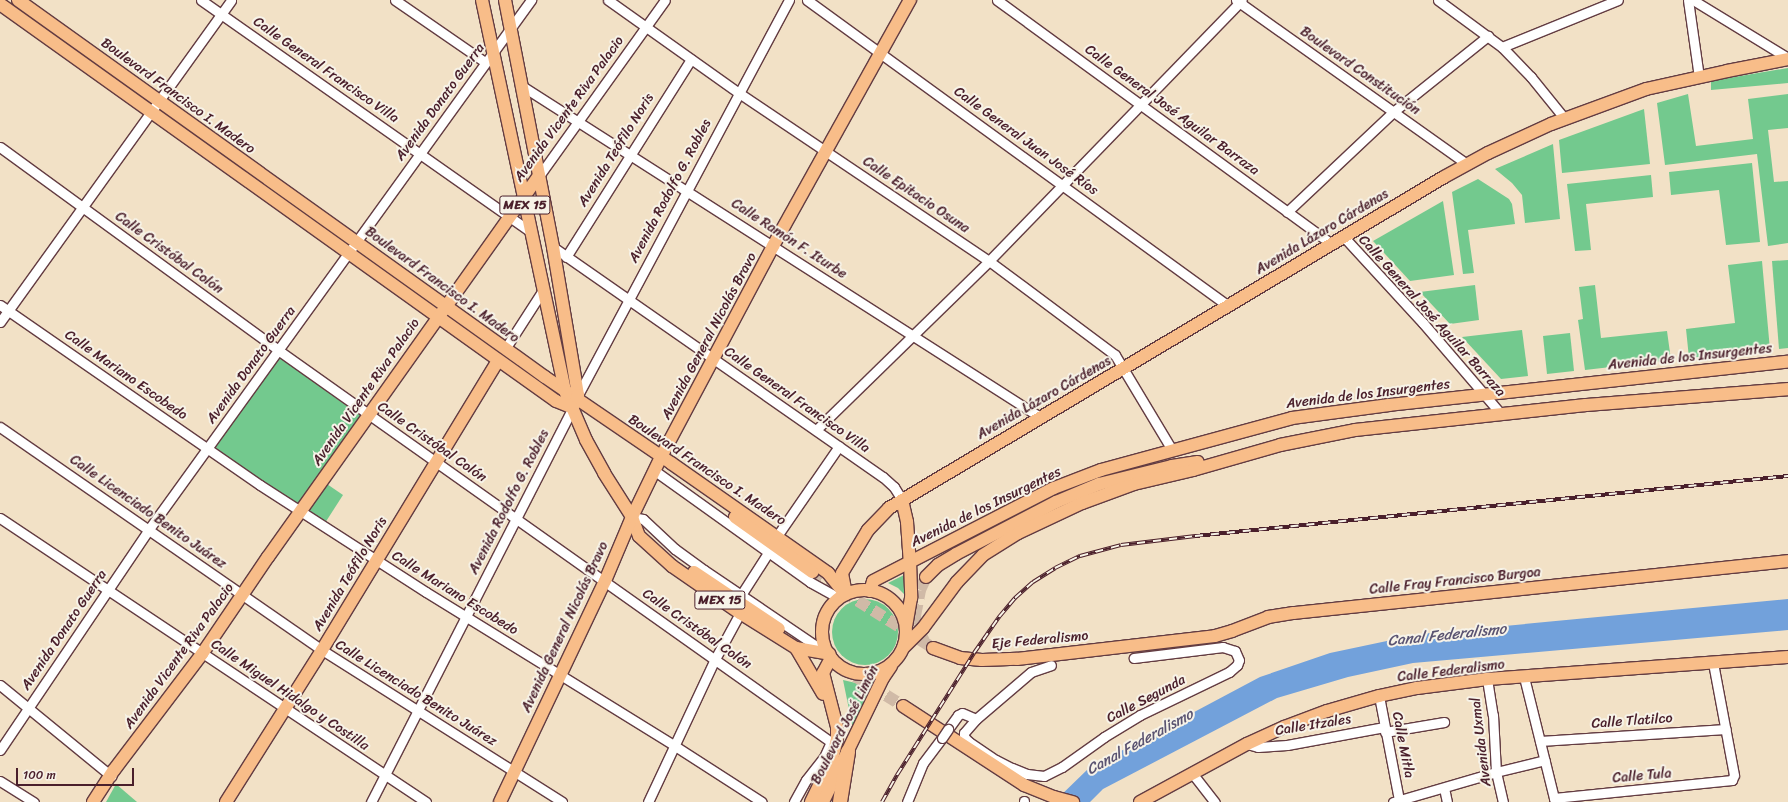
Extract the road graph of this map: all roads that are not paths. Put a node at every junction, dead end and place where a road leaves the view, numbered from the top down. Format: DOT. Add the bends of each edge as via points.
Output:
graph roads {
  1 [pos="18,0"];
  2 [pos="201,0"];
  3 [pos="231,0"];
  4 [pos="395,0"];
  5 [pos="482,0"];
  6 [pos="505,0"];
  7 [pos="530,0"];
  8 [pos="608,0"];
  9 [pos="665,0"];
  10 [pos="788,0"];
  11 [pos="807,0"];
  12 [pos="910,0"];
  13 [pos="998,0"];
  14 [pos="1438,0"];
  15 [pos="1618,0"];
  16 [pos="1688,0"];
  17 [pos="1693,0"];
  18 [pos="1239,1"];
  19 [pos="1601,3"];
  20 [pos="0,4"];
  21 [pos="221,13"];
  22 [pos="645,27"];
  23 [pos="510,28"];
  24 [pos="1488,36"];
  25 [pos="1502,47"];
  26 [pos="881,53"];
  27 [pos="489,57"];
  28 [pos="1788,58"];
  29 [pos="691,59"];
  30 [pos="1699,77"];
  31 [pos="522,86"];
  32 [pos="739,93"];
  33 [pos="158,100"];
  34 [pos="1140,104"];
  35 [pos="150,112"];
  36 [pos="1393,112"];
  37 [pos="1566,119"];
  38 [pos="579,120"];
  39 [pos="0,147"];
  40 [pos="826,151"];
  41 [pos="420,153"];
  42 [pos="632,155"];
  43 [pos="1467,164"];
  44 [pos="539,176"];
  45 [pos="1062,185"];
  46 [pos="687,190"];
  47 [pos="523,198"];
  48 [pos="83,208"];
  49 [pos="1287,212"];
  50 [pos="510,217"];
  51 [pos="531,232"];
  52 [pos="1343,236"];
  53 [pos="356,242"];
  54 [pos="1331,244"];
  55 [pos="774,246"];
  56 [pos="553,247"];
  57 [pos="348,253"];
  58 [pos="566,257"];
  59 [pos="988,261"];
  60 [pos="543,290"];
  61 [pos="628,300"];
  62 [pos="1227,305"];
  63 [pos="0,306"];
  64 [pos="446,306"];
  65 [pos="8,311"];
  66 [pos="438,317"];
  67 [pos="0,322"];
  68 [pos="913,336"];
  69 [pos="506,349"];
  70 [pos="278,350"];
  71 [pos="714,359"];
  72 [pos="498,360"];
  73 [pos="1788,362"];
  74 [pos="1124,368"];
  75 [pos="1788,389"];
  76 [pos="565,391"];
  77 [pos="1486,395"];
  78 [pos="576,401"];
  79 [pos="1501,414"];
  80 [pos="369,415"];
  81 [pos="1040,417"];
  82 [pos="0,427"];
  83 [pos="816,430"];
  84 [pos="839,446"];
  85 [pos="207,448"];
  86 [pos="1172,450"];
  87 [pos="1244,456"];
  88 [pos="661,457"];
  89 [pos="436,461"];
  90 [pos="655,471"];
  91 [pos="902,500"];
  92 [pos="300,511"];
  93 [pos="632,517"];
  94 [pos="0,518"];
  95 [pos="516,518"];
  96 [pos="149,529"];
  97 [pos="777,536"];
  98 [pos="768,553"];
  99 [pos="376,560"];
  100 [pos="910,561"];
  101 [pos="1788,561"];
  102 [pos="812,572"];
  103 [pos="926,577"];
  104 [pos="605,581"];
  105 [pos="108,589"];
  106 [pos="870,591"];
  107 [pos="242,595"];
  108 [pos="741,595"];
  109 [pos="844,596"];
  110 [pos="740,613"];
  111 [pos="466,616"];
  112 [pos="779,629"];
  113 [pos="906,629"];
  114 [pos="1128,646"];
  115 [pos="796,648"];
  116 [pos="903,648"];
  117 [pos="933,648"];
  118 [pos="322,650"];
  119 [pos="202,654"];
  120 [pos="830,656"];
  121 [pos="1788,657"];
  122 [pos="1134,658"];
  123 [pos="715,659"];
  124 [pos="894,662"];
  125 [pos="1713,663"];
  126 [pos="1051,665"];
  127 [pos="559,676"];
  128 [pos="1524,677"];
  129 [pos="1487,679"];
  130 [pos="0,685"];
  131 [pos="1379,696"];
  132 [pos="902,706"];
  133 [pos="28,708"];
  134 [pos="285,709"];
  135 [pos="418,710"];
  136 [pos="833,711"];
  137 [pos="976,719"];
  138 [pos="1444,722"];
  139 [pos="1726,729"];
  140 [pos="1385,730"];
  141 [pos="831,742"];
  142 [pos="1540,742"];
  143 [pos="1247,744"];
  144 [pos="675,746"];
  145 [pos="0,750"];
  146 [pos="848,752"];
  147 [pos="824,757"];
  148 [pos="1545,760"];
  149 [pos="514,771"];
  150 [pos="1496,772"];
  151 [pos="1192,773"];
  152 [pos="385,775"];
  153 [pos="111,776"];
  154 [pos="0,781"];
  155 [pos="1444,788"];
  156 [pos="1554,800"];
  157 [pos="1396,801"];
  158 [pos="34,802"];
  159 [pos="93,802"];
  160 [pos="226,802"];
  161 [pos="371,802"];
  162 [pos="426,802"];
  163 [pos="500,802"];
  164 [pos="562,802"];
  165 [pos="648,802"];
  166 [pos="762,802"];
  167 [pos="794,802"];
  168 [pos="803,802"];
  169 [pos="810,802"];
  170 [pos="823,802"];
  171 [pos="840,802"];
  172 [pos="907,802"];
  173 [pos="1073,802"];
  174 [pos="1141,802"];
  175 [pos="1214,802"];
  176 [pos="1447,802"];
  177 [pos="1503,802"];
  1 -- 33 [label="main road, Boulevard Francisco I. Madero"];
  2 -- 21 [label="street, Calle General Francisco Villa"];
  3 -- 21 [label="street"];
  4 -- 27 [label="street"];
  5 -- 27 [label="main road, MEX 15"];
  6 -- 23 [label="main road, MEX 15"];
  7 -- 23 [label="street, Avenida Donato Guerra"];
  8 -- 22 [label="street, Calle Epitacio Osuna"];
  9 -- 22 [label="street, Avenida Vicente Riva Palacio"];
  10 -- 32 [label="street, Avenida Rodolfo G. Robles"];
  11 -- 26 [label="street, Calle General Juan José Ríos"];
  12 -- 26 [label="main road, Avenida General Nicolás Bravo"];
  13 -- 34 [label="street, Calle General José Aguilar Barraza"];
  14 -- 24 [label="street"];
  15 -- 19 [label="street"];
  16 -- 30 [label="street"];
  17 -- 28 [label="street"];
  18 -- 34 [label="street"];
  18 -- 36 [label="street, Boulevard Constitución"];
  19 -- 25 [label="street"];
  20 -- 35 [label="main road, Boulevard Francisco I. Madero"];
  21 -- 33 [label="street"];
  21 -- 41 [label="street, Calle General Francisco Villa"];
  22 -- 29 [label="street, Calle Epitacio Osuna"];
  22 -- 38 [label="street, Avenida Vicente Riva Palacio"];
  23 -- 27 [label="street, Avenida Donato Guerra"];
  23 -- 31 [label="main road, MEX 15"];
  24 -- 25 [label="street"];
  24 -- 36 [label="street"];
  25 -- 37 [label="street"];
  26 -- 40 [label="main road, Avenida General Nicolás Bravo"];
  26 -- 45 [label="street, Calle General Juan José Ríos"];
  27 -- 41 [label="street, Avenida Donato Guerra"];
  27 -- 47 [label="main road, MEX 15"];
  28 -- 30 [label="main road, Avenida Lázaro Cárdenas"];
  29 -- 32 [label="street, Calle Epitacio Osuna"];
  29 -- 42 [label="street, Avenida Teófilo Noris"];
  30 -- 37 [label="main road, Avenida Lázaro Cárdenas" via="1646,89"];
  31 -- 38 [label="street, Calle Ramón F. Iturbe"];
  31 -- 44 [label="main road, MEX 15"];
  32 -- 40 [label="street, Calle Epitacio Osuna"];
  32 -- 46 [label="street, Avenida Rodolfo G. Robles"];
  33 -- 35 [label="street"];
  33 -- 53 [label="main road, Boulevard Francisco I. Madero"];
  34 -- 45 [label="street"];
  34 -- 49 [label="street, Calle General José Aguilar Barraza"];
  35 -- 48 [label="street"];
  35 -- 57 [label="main road, Boulevard Francisco I. Madero"];
  36 -- 43 [label="street, Boulevard Constitución"];
  36 -- 49 [label="street"];
  37 -- 43 [label="main road, Avenida Lázaro Cárdenas"];
  38 -- 42 [label="street, Calle Ramón F. Iturbe"];
  38 -- 44 [label="street, Avenida Vicente Riva Palacio"];
  39 -- 48 [label="street, Calle Cristóbal Colón"];
  40 -- 55 [label="main road, Avenida General Nicolás Bravo"];
  40 -- 59 [label="street, Calle Epitacio Osuna"];
  41 -- 50 [label="street, Calle General Francisco Villa"];
  41 -- 53 [label="street, Avenida Donato Guerra"];
  42 -- 46 [label="street, Calle Ramón F. Iturbe"];
  42 -- 58 [label="street, Avenida Teófilo Noris"];
  43 -- 52 [label="main road, Avenida Lázaro Cárdenas"];
  44 -- 47 [label="main road, Avenida Vicente Riva Palacio"];
  44 -- 56 [label="main road, MEX 15"];
  45 -- 59 [label="street"];
  45 -- 62 [label="street, Calle General Juan José Ríos"];
  46 -- 55 [label="street, Calle Ramón F. Iturbe"];
  46 -- 61 [label="street, Avenida Rodolfo G. Robles"];
  47 -- 50 [label="main road, Avenida Vicente Riva Palacio"];
  47 -- 51 [label="main road, MEX 15"];
  48 -- 65 [label="street"];
  48 -- 70 [label="street, Calle Cristóbal Colón"];
  49 -- 54 [label="street, Calle General José Aguilar Barraza"];
  50 -- 51 [label="street, Calle General Francisco Villa"];
  50 -- 64 [label="main road, Avenida Vicente Riva Palacio"];
  51 -- 60 [label="main road, MEX 15"];
  52 -- 54 [label="main road, Avenida Lázaro Cárdenas"];
  52 -- 77 [label="street, Calle General José Aguilar Barraza"];
  53 -- 57 [label="street, Avenida Donato Guerra"];
  53 -- 64 [label="main road, Boulevard Francisco I. Madero"];
  54 -- 62 [label="main road, Avenida Lázaro Cárdenas"];
  55 -- 68 [label="street, Calle Ramón F. Iturbe"];
  55 -- 71 [label="main road, Avenida General Nicolás Bravo"];
  56 -- 58 [label="street, Calle General Francisco Villa"];
  56 -- 78 [label="main road, MEX 15"];
  57 -- 66 [label="main road, Boulevard Francisco I. Madero"];
  57 -- 70 [label="street, Avenida Donato Guerra"];
  58 -- 61 [label="street, Calle General Francisco Villa"];
  59 -- 68 [label="street"];
  59 -- 74 [label="street, Calle Epitacio Osuna" via="1115,355"];
  60 -- 69 [label="street"];
  60 -- 76 [label="main road, MEX 15"];
  61 -- 71 [label="street, Calle General Francisco Villa"];
  61 -- 78 [label="street, Avenida Rodolfo G. Robles"];
  62 -- 74 [label="main road, Avenida Lázaro Cárdenas"];
  63 -- 65 [label="street, Calle Mariano Escobedo"];
  64 -- 66 [label="main road, Avenida Vicente Riva Palacio"];
  64 -- 69 [label="main road, Boulevard Francisco I. Madero"];
  65 -- 67 [label="street"];
  65 -- 85 [label="street, Calle Mariano Escobedo"];
  66 -- 72 [label="main road, Boulevard Francisco I. Madero"];
  66 -- 80 [label="main road, Avenida Vicente Riva Palacio"];
  68 -- 81 [label="street, Calle Ramón F. Iturbe"];
  68 -- 83 [label="street"];
  69 -- 76 [label="main road, Boulevard Francisco I. Madero"];
  70 -- 80 [label="street, Calle Cristóbal Colón"];
  70 -- 85 [label="street, Avenida Donato Guerra"];
  71 -- 83 [label="street, Calle General Francisco Villa"];
  71 -- 88 [label="main road, Avenida General Nicolás Bravo"];
  72 -- 78 [label="main road, Boulevard Francisco I. Madero" via="556,401"];
  72 -- 89 [label="main road, Avenida Teófilo Noris"];
  73 -- 77 [label="main road, Avenida de los Insurgentes"];
  74 -- 81 [label="main road, Avenida Lázaro Cárdenas"];
  74 -- 86 [label="street, Calle Epitacio Osuna"];
  75 -- 79 [label="main road" via="1681,396"];
  76 -- 78 [label="main road, MEX 15"];
  77 -- 79 [label="street, Calle General José Aguilar Barraza"];
  77 -- 86 [label="main road, Avenida de los Insurgentes" via="1292,418"];
  78 -- 88 [label="main road, Boulevard Francisco I. Madero"];
  78 -- 93 [label="main road, MEX 15" via="586,440"];
  78 -- 95 [label="street, Avenida Rodolfo G. Robles"];
  79 -- 87 [label="main road" via="1355,430 1280,445"];
  80 -- 89 [label="street, Calle Cristóbal Colón"];
  80 -- 92 [label="main road, Avenida Vicente Riva Palacio"];
  81 -- 91 [label="main road, Avenida Lázaro Cárdenas"];
  82 -- 96 [label="street, Calle Licenciado Benito Juárez"];
  83 -- 84 [label="street, Calle General Francisco Villa"];
  84 -- 91 [label="street, Calle General Francisco Villa" via="883,477 894,487"];
  84 -- 97 [label="street"];
  85 -- 92 [label="street, Calle Mariano Escobedo"];
  85 -- 96 [label="street, Avenida Donato Guerra"];
  86 -- 100 [label="main road, Avenida de los Insurgentes" via="1101,470 1054,488"];
  87 -- 103 [label="main road" via="1172,466 1099,484 1056,502 956,554 938,565"];
  87 -- 116 [label="main road" via="1118,489 1018,533 972,565 923,628"];
  88 -- 90 [label="main road, Avenida General Nicolás Bravo"];
  88 -- 97 [label="main road, Boulevard Francisco I. Madero"];
  88 -- 102 [label="main road" via="668,469"];
  89 -- 95 [label="street, Calle Cristóbal Colón"];
  89 -- 99 [label="main road, Avenida Teófilo Noris"];
  90 -- 93 [label="main road, Avenida General Nicolás Bravo"];
  90 -- 98 [label="street"];
  91 -- 100 [label="main road" via="907,522"];
  91 -- 109 [label="main road, Avenida Lázaro Cárdenas" via="880,516 860,542 842,573"];
  92 -- 99 [label="street, Calle Mariano Escobedo"];
  92 -- 107 [label="main road, Avenida Vicente Riva Palacio"];
  93 -- 104 [label="main road, Avenida General Nicolás Bravo"];
  93 -- 108 [label="street" via="643,519 675,549"];
  93 -- 110 [label="main road, MEX 15" via="639,536 655,552"];
  93 -- 112 [label="main road" via="669,554"];
  94 -- 105 [label="street, Calle Miguel Hidalgo y Costilla"];
  95 -- 104 [label="street, Calle Cristóbal Colón"];
  95 -- 111 [label="street, Avenida Rodolfo G. Robles"];
  96 -- 105 [label="street, Avenida Donato Guerra"];
  96 -- 107 [label="street, Calle Licenciado Benito Juárez"];
  97 -- 109 [label="main road, Boulevard Francisco I. Madero" via="828,573"];
  98 -- 108 [label="street"];
  98 -- 109 [label="street" via="810,582"];
  99 -- 111 [label="street, Calle Mariano Escobedo"];
  99 -- 118 [label="main road, Avenida Teófilo Noris"];
  100 -- 106 [label="main road, Avenida de los Insurgentes" via="873,581"];
  100 -- 113 [label="main road" via="911,598"];
  101 -- 114 [label="main road, Calle Fray Francisco Burgoa" via="1294,613 1268,617 1215,636"];
  104 -- 123 [label="street, Calle Cristóbal Colón"];
  104 -- 127 [label="main road, Avenida General Nicolás Bravo"];
  105 -- 119 [label="street, Calle Miguel Hidalgo y Costilla"];
  105 -- 133 [label="street, Avenida Donato Guerra"];
  106 -- 109 [label="main road" via="858,591"];
  106 -- 113 [label="main road" via="884,595 895,604"];
  107 -- 118 [label="street, Calle Licenciado Benito Juárez"];
  107 -- 119 [label="main road, Avenida Vicente Riva Palacio"];
  108 -- 120 [label="street"];
  109 -- 120 [label="main road" via="831,607 822,628 823,640"];
  110 -- 115 [label="main road, MEX 15"];
  110 -- 123 [label="street"];
  111 -- 127 [label="street, Calle Mariano Escobedo"];
  111 -- 135 [label="street, Avenida Rodolfo G. Robles"];
  113 -- 116 [label="main road"];
  114 -- 117 [label="main road, Eje Federalismo" via="1017,659 982,660 955,656"];
  115 -- 120 [label="main road, MEX 15"];
  115 -- 136 [label="main road"];
  116 -- 124 [label="main road"];
  118 -- 134 [label="main road, Avenida Teófilo Noris"];
  118 -- 135 [label="street, Calle Licenciado Benito Juárez"];
  119 -- 134 [label="street, Calle Miguel Hidalgo y Costilla"];
  119 -- 153 [label="main road, Avenida Vicente Riva Palacio"];
  120 -- 124 [label="main road" via="845,669 862,674 885,669"];
  120 -- 136 [label="main road, Boulevard José Limón" via="823,673"];
  121 -- 125 [label="main road, Calle Federalismo"];
  122 -- 137 [label="street, Calle Segunda" via="1223,647 1235,651 1239,660 1229,672 1140,715 1052,773 1037,776 1027,774 996,760 969,742 964,733"];
  123 -- 141 [label="street, Calle Cristóbal Colón"];
  123 -- 144 [label="street"];
  124 -- 146 [label="main road, Boulevard José Limón" via="883,678"];
  125 -- 128 [label="main road, Calle Federalismo"];
  125 -- 139 [label="street"];
  126 -- 137 [label="street" via="1031,672"];
  127 -- 144 [label="street, Calle Mariano Escobedo"];
  127 -- 149 [label="main road, Avenida General Nicolás Bravo"];
  128 -- 129 [label="main road, Calle Federalismo"];
  128 -- 142 [label="street"];
  129 -- 131 [label="main road, Calle Federalismo"];
  129 -- 150 [label="street, Avenida Uxmal" via="1493,715"];
  130 -- 133 [label="street"];
  131 -- 140 [label="street, Calle Mitla"];
  131 -- 143 [label="main road, Calle Federalismo" via="1308,717"];
  132 -- 173 [label="main road" via="1009,777 1037,791"];
  133 -- 145 [label="street, Avenida Donato Guerra"];
  133 -- 153 [label="street"];
  134 -- 152 [label="street, Calle Miguel Hidalgo y Costilla"];
  134 -- 160 [label="main road, Avenida Teófilo Noris"];
  135 -- 149 [label="street, Calle Licenciado Benito Juárez"];
  135 -- 152 [label="street, Avenida Rodolfo G. Robles"];
  136 -- 169 [label="main road, Boulevard José Limón" via="837,727 836,749 826,774"];
  137 -- 172 [label="street, bridge" via="962,713 954,719 923,763"];
  138 -- 140 [label="street, Calle Itzales"];
  139 -- 142 [label="street, Calle Tlatilco"];
  139 -- 156 [label="street, Calle Tula" via="1734,775 1732,780"];
  140 -- 143 [label="street, Calle Itzales" via="1288,745 1258,747"];
  140 -- 157 [label="street, Calle Mitla"];
  141 -- 147 [label="street, Boulevard José Limón"];
  142 -- 148 [label="street"];
  143 -- 151 [label="main road, Calle Federalismo"];
  144 -- 165 [label="street"];
  144 -- 166 [label="street, Calle Mariano Escobedo"];
  146 -- 170 [label="main road, Boulevard José Limón"];
  146 -- 171 [label="highway"];
  147 -- 167 [label="street, Boulevard José Limón" via="806,780"];
  147 -- 168 [label="main road"];
  148 -- 150 [label="street"];
  148 -- 156 [label="street"];
  149 -- 163 [label="main road, Avenida General Nicolás Bravo"];
  149 -- 164 [label="street, Calle Licenciado Benito Juárez"];
  150 -- 155 [label="street"];
  150 -- 177 [label="street, Avenida Uxmal"];
  151 -- 174 [label="main road, Calle Federalismo"];
  151 -- 175 [label="street"];
  152 -- 161 [label="street, Avenida Rodolfo G. Robles"];
  152 -- 162 [label="street, Calle Miguel Hidalgo y Costilla"];
  153 -- 159 [label="main road, Avenida Vicente Riva Palacio"];
  154 -- 158 [label="street"];
  155 -- 157 [label="street"];
  155 -- 176 [label="street"];
}
